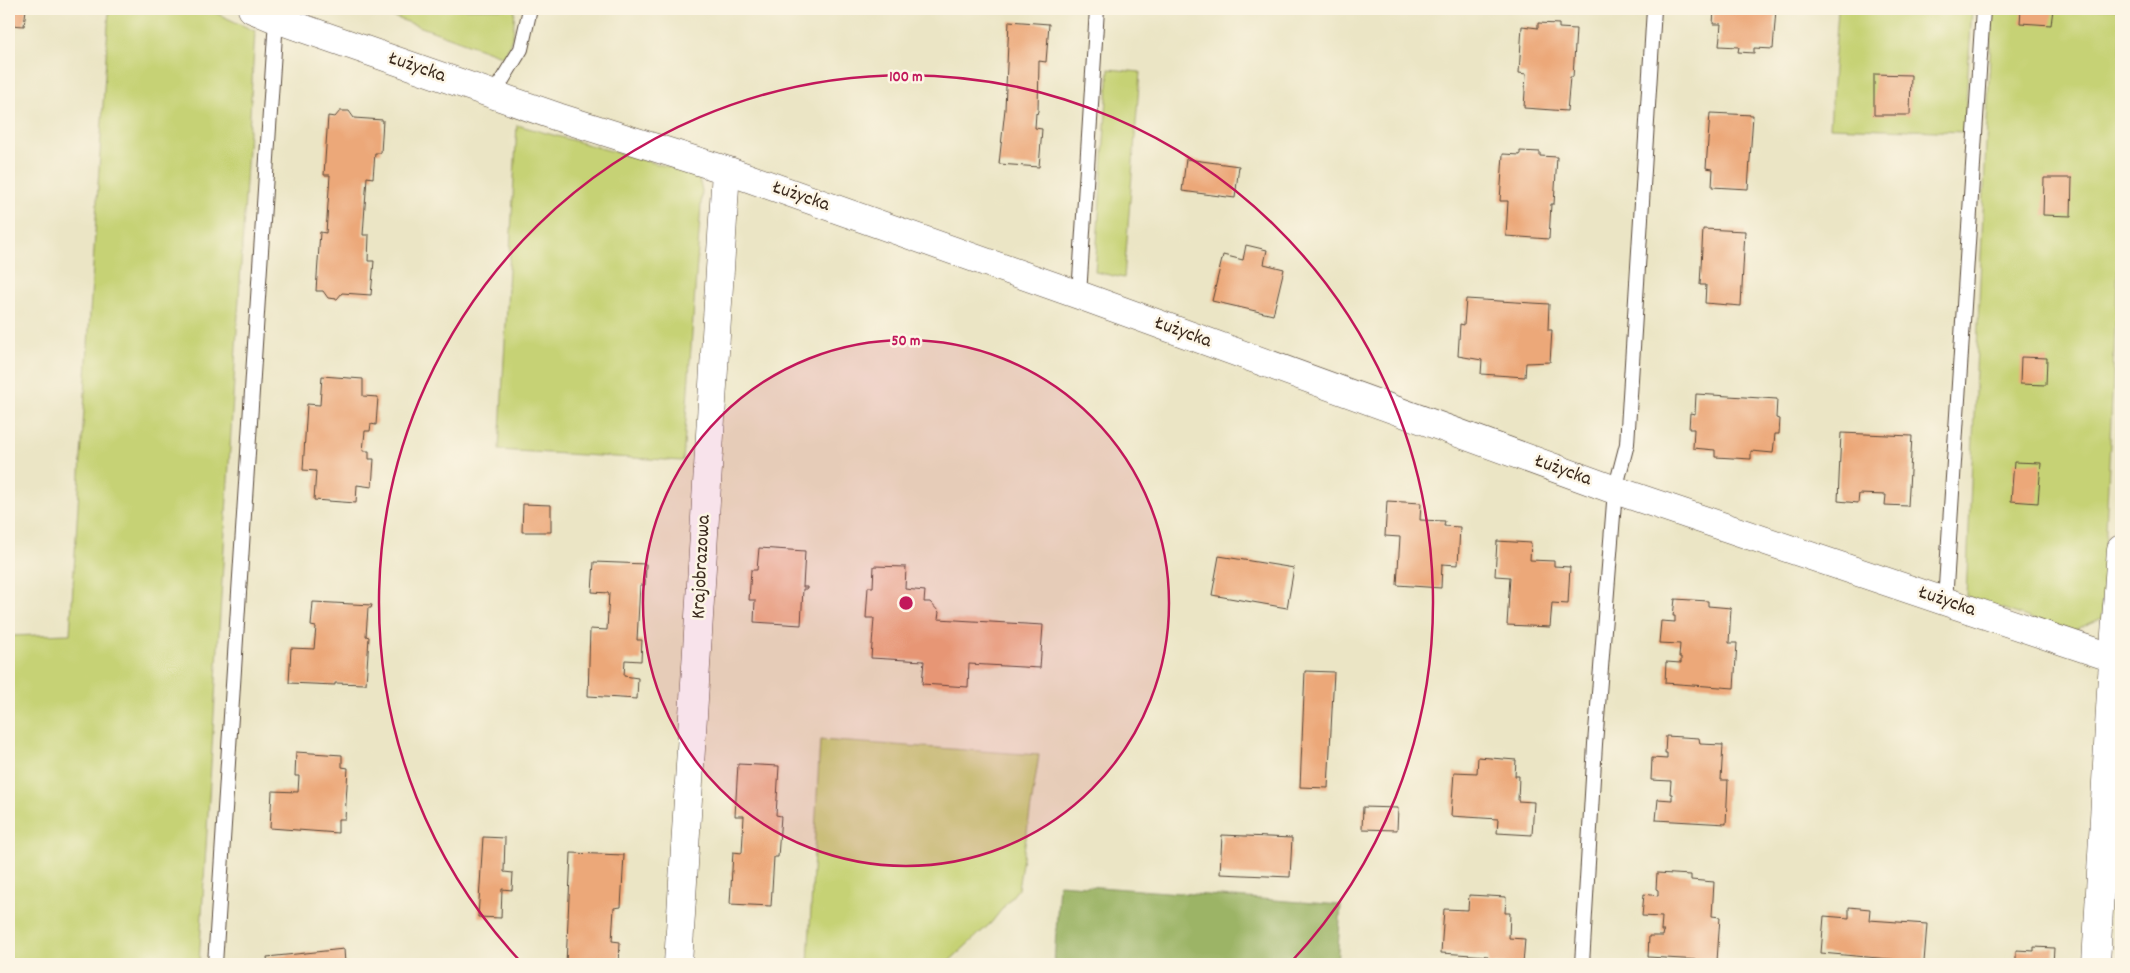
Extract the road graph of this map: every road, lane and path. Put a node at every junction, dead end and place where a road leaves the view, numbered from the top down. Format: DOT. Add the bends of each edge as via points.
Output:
graph roads {
  1 [pos="530,9"];
  2 [pos="1097,9"];
  3 [pos="1654,9"];
  4 [pos="1983,9"];
  5 [pos="264,14"];
  6 [pos="493,95"];
  7 [pos="726,170"];
  8 [pos="1079,295"];
  9 [pos="1616,490"];
  10 [pos="2121,549"];
  11 [pos="1946,602"];
  12 [pos="2113,658"];
  13 [pos="2116,695"];
  14 [pos="215,964"];
  15 [pos="678,964"];
  16 [pos="1582,964"];
  17 [pos="2096,964"];
  1 -- 6 [label="lane" via="521,49"];
  2 -- 8 [label="lane"];
  3 -- 9 [label="lane" via="1627,444"];
  4 -- 11 [label="lane"];
  5 -- 6 [label="street, Łużycka"];
  5 -- 14 [label="lane"];
  6 -- 7 [label="street, Łużycka"];
  7 -- 8 [label="street, Łużycka"];
  7 -- 15 [label="street, Krajobrazowa"];
  8 -- 9 [label="street, Łużycka"];
  9 -- 11 [label="street, Łużycka"];
  9 -- 16 [label="lane" via="1595,744"];
  10 -- 12 [label="street"];
  11 -- 12 [label="street, Łużycka"];
  12 -- 13 [label="street"];
  13 -- 17 [label="street"];
}
